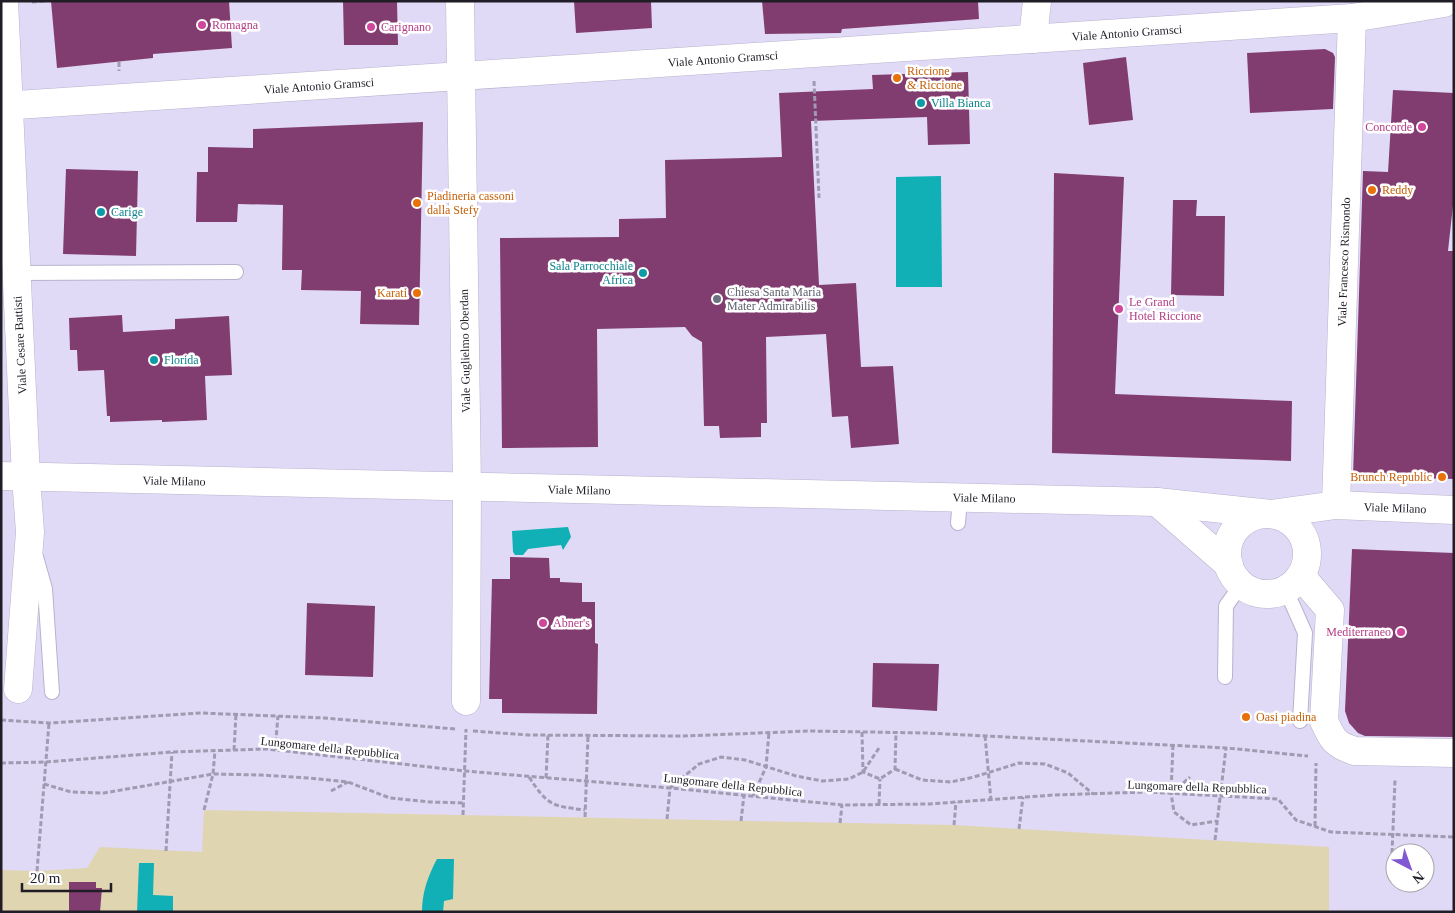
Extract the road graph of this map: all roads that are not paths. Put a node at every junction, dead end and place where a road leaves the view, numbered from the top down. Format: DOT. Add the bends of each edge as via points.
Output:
graph roads {
  1 [pos="4,1"];
  2 [pos="460,1"];
  3 [pos="1037,1"];
  4 [pos="1444,2"];
  5 [pos="1352,18"];
  6 [pos="1033,39"];
  7 [pos="461,76"];
  8 [pos="5,106"];
  9 [pos="236,272"];
  10 [pos="16,273"];
  11 [pos="14,477"];
  12 [pos="468,487"];
  13 [pos="1157,502"];
  14 [pos="1336,505"];
  15 [pos="1454,510"];
  16 [pos="1271,514"];
  17 [pos="30,532"];
  18 [pos="1307,546"];
  19 [pos="1235,575"];
  20 [pos="1293,583"];
  21 [pos="1224,677"];
  22 [pos="18,688"];
  23 [pos="52,692"];
  24 [pos="466,701"];
  25 [pos="1300,721"];
  26 [pos="1454,753"];
  1 -- 8 [label="street, Viale Cesare Battisti"];
  2 -- 7 [label="street, Viale Guglielmo Oberdan"];
  3 -- 6 [label="street"];
  4 -- 5 [label="street, Viale Antonio Gramsci"];
  5 -- 6 [label="street, Viale Antonio Gramsci"];
  5 -- 14 [label="street, Viale Francesco Rismondo"];
  6 -- 7 [label="street, Viale Antonio Gramsci"];
  7 -- 8 [label="street, Viale Antonio Gramsci"];
  7 -- 12 [label="street, Viale Guglielmo Oberdan"];
  8 -- 10 [label="street, Viale Cesare Battisti"];
  9 -- 10 [label="lane"];
  10 -- 11 [label="street, Viale Cesare Battisti"];
  11 -- 12 [label="street, Viale Milano"];
  11 -- 17 [label="street, Viale Cesare Battisti"];
  12 -- 13 [label="street, Viale Milano" via="959,510"];
  12 -- 24 [label="street, Viale Guglielmo Oberdan"];
  13 -- 16 [label="street, Viale Milano"];
  13 -- 19 [label="street"];
  14 -- 15 [label="street, Viale Milano"];
  14 -- 16 [label="street, Viale Milano"];
  14 -- 18 [label="street"];
  16 -- 18 [label="street" via="1294,524"];
  16 -- 19 [label="street" via="1258,515 1236,528 1227,552"];
  17 -- 22 [label="street, Viale Cesare Battisti"];
  17 -- 23 [label="lane" via="44,589"];
  18 -- 20 [label="street" via="1306,567"];
  19 -- 20 [label="street" via="1251,591 1263,594 1275,594"];
  19 -- 21 [label="lane" via="1226,606"];
  20 -- 25 [label="lane" via="1305,633"];
  20 -- 26 [label="street" via="1330,610 1324,721 1331,736 1329,752"];
}
